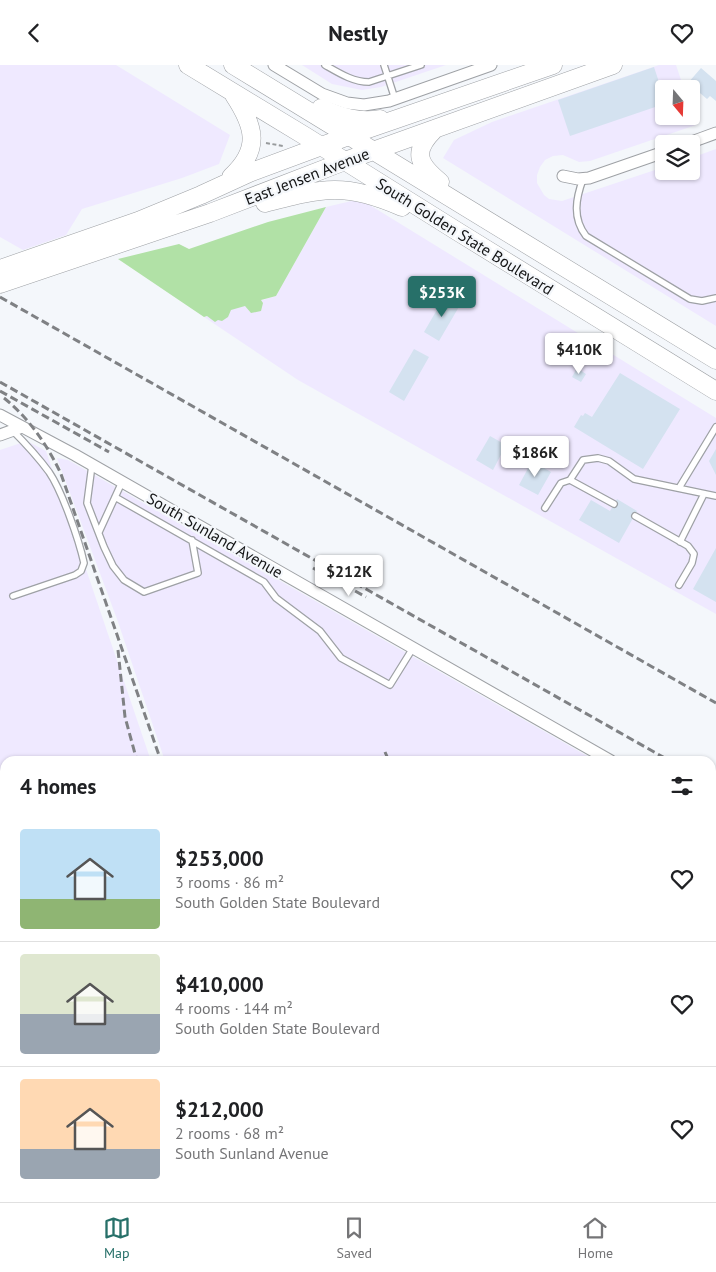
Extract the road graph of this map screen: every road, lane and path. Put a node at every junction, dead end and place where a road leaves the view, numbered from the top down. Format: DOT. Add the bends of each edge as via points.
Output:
graph roads {
  1 [pos="188,65"];
  2 [pos="274,65"];
  3 [pos="325,65"];
  4 [pos="384,65"];
  5 [pos="421,65"];
  6 [pos="553,65"];
  7 [pos="585,65"];
  8 [pos="613,65"];
  9 [pos="486,66"];
  10 [pos="240,69"];
  11 [pos="388,76"];
  12 [pos="232,92"];
  13 [pos="395,99"];
  14 [pos="427,108"];
  15 [pos="484,112"];
  16 [pos="434,130"];
  17 [pos="716,133"];
  18 [pos="350,135"];
  19 [pos="700,139"];
  20 [pos="258,142"];
  21 [pos="284,146"];
  22 [pos="321,146"];
  23 [pos="375,151"];
  24 [pos="655,155"];
  25 [pos="345,161"];
  26 [pos="563,176"];
  27 [pos="583,179"];
  28 [pos="224,184"];
  29 [pos="477,213"];
  30 [pos="154,233"];
  31 [pos="460,233"];
  32 [pos="0,269"];
  33 [pos="0,284"];
  34 [pos="716,298"];
  35 [pos="716,359"];
  36 [pos="716,391"];
  37 [pos="0,415"];
  38 [pos="716,427"];
  39 [pos="17,429"];
  40 [pos="0,435"];
  41 [pos="92,465"];
  42 [pos="570,479"];
  43 [pos="122,482"];
  44 [pos="679,488"];
  45 [pos="704,494"];
  46 [pos="716,495"];
  47 [pos="115,497"];
  48 [pos="614,504"];
  49 [pos="545,508"];
  50 [pos="635,516"];
  51 [pos="99,532"];
  52 [pos="192,540"];
  53 [pos="680,542"];
  54 [pos="679,585"];
  55 [pos="13,596"];
  56 [pos="412,648"];
  57 [pos="602,756"];
  1 -- 12 [label="main road, South Golden State Boulevard"];
  2 -- 13 [label="street" via="322,95 347,103 370,105"];
  3 -- 11 [label="lane" via="362,82"];
  4 -- 11 [label="lane"];
  5 -- 11 [label="lane"];
  6 -- 14 [label="main road, East Jensen Avenue"];
  7 -- 15 [label="main road" via="517,89"];
  8 -- 15 [label="main road, East Jensen Avenue"];
  9 -- 13 [label="street"];
  10 -- 14 [label="main road" via="351,119 375,119"];
  10 -- 18 [label="main road, South Golden State Boulevard"];
  11 -- 13 [label="lane"];
  12 -- 22 [label="main road, South Golden State Boulevard"];
  12 -- 28 [label="main road" via="242,106 252,137 248,158"];
  14 -- 18 [label="main road, East Jensen Avenue"];
  15 -- 16 [label="main road, East Jensen Avenue"];
  16 -- 23 [label="main road, East Jensen Avenue"];
  16 -- 29 [label="main road" via="420,149 424,167"];
  17 -- 19 [label="street"];
  18 -- 22 [label="main road, East Jensen Avenue"];
  18 -- 23 [label="main road, South Golden State Boulevard"];
  20 -- 21 [label="path"];
  22 -- 25 [label="main road, South Golden State Boulevard"];
  22 -- 28 [label="main road, East Jensen Avenue"];
  23 -- 25 [label="main road, East Jensen Avenue"];
  23 -- 29 [label="main road, South Golden State Boulevard"];
  24 -- 27 [label="street"];
  25 -- 30 [label="main road, East Jensen Avenue"];
  25 -- 31 [label="main road, South Golden State Boulevard"];
  26 -- 27 [label="street"];
  27 -- 34 [label="lane" via="576,205 578,221 586,235 690,299"];
  28 -- 32 [label="main road, East Jensen Avenue" via="176,206"];
  29 -- 35 [label="main road, South Golden State Boulevard"];
  30 -- 31 [label="main road" via="304,193 336,189 358,191 390,201"];
  30 -- 33 [label="main road, East Jensen Avenue"];
  31 -- 36 [label="main road, South Golden State Boulevard"];
  37 -- 39 [label="street, South Sunland Avenue"];
  38 -- 44 [label="lane"];
  39 -- 40 [label="street"];
  39 -- 41 [label="street, South Sunland Avenue"];
  39 -- 55 [label="lane" via="52,478 84,567 75,575"];
  41 -- 43 [label="street, South Sunland Avenue"];
  41 -- 51 [label="lane" via="87,503"];
  42 -- 44 [label="lane" via="584,460 598,458 609,461 634,479"];
  42 -- 48 [label="lane"];
  42 -- 49 [label="lane" via="561,483"];
  43 -- 47 [label="lane"];
  43 -- 56 [label="street, South Sunland Avenue"];
  44 -- 45 [label="lane"];
  45 -- 46 [label="lane"];
  45 -- 53 [label="lane"];
  47 -- 51 [label="lane"];
  47 -- 52 [label="lane"];
  50 -- 53 [label="lane"];
  51 -- 52 [label="lane" via="113,566 124,580 144,591 198,573"];
  52 -- 56 [label="lane" via="264,582 276,598 320,631 341,658 390,685"];
  53 -- 54 [label="lane" via="694,554"];
  56 -- 57 [label="street, South Sunland Avenue"];
}
